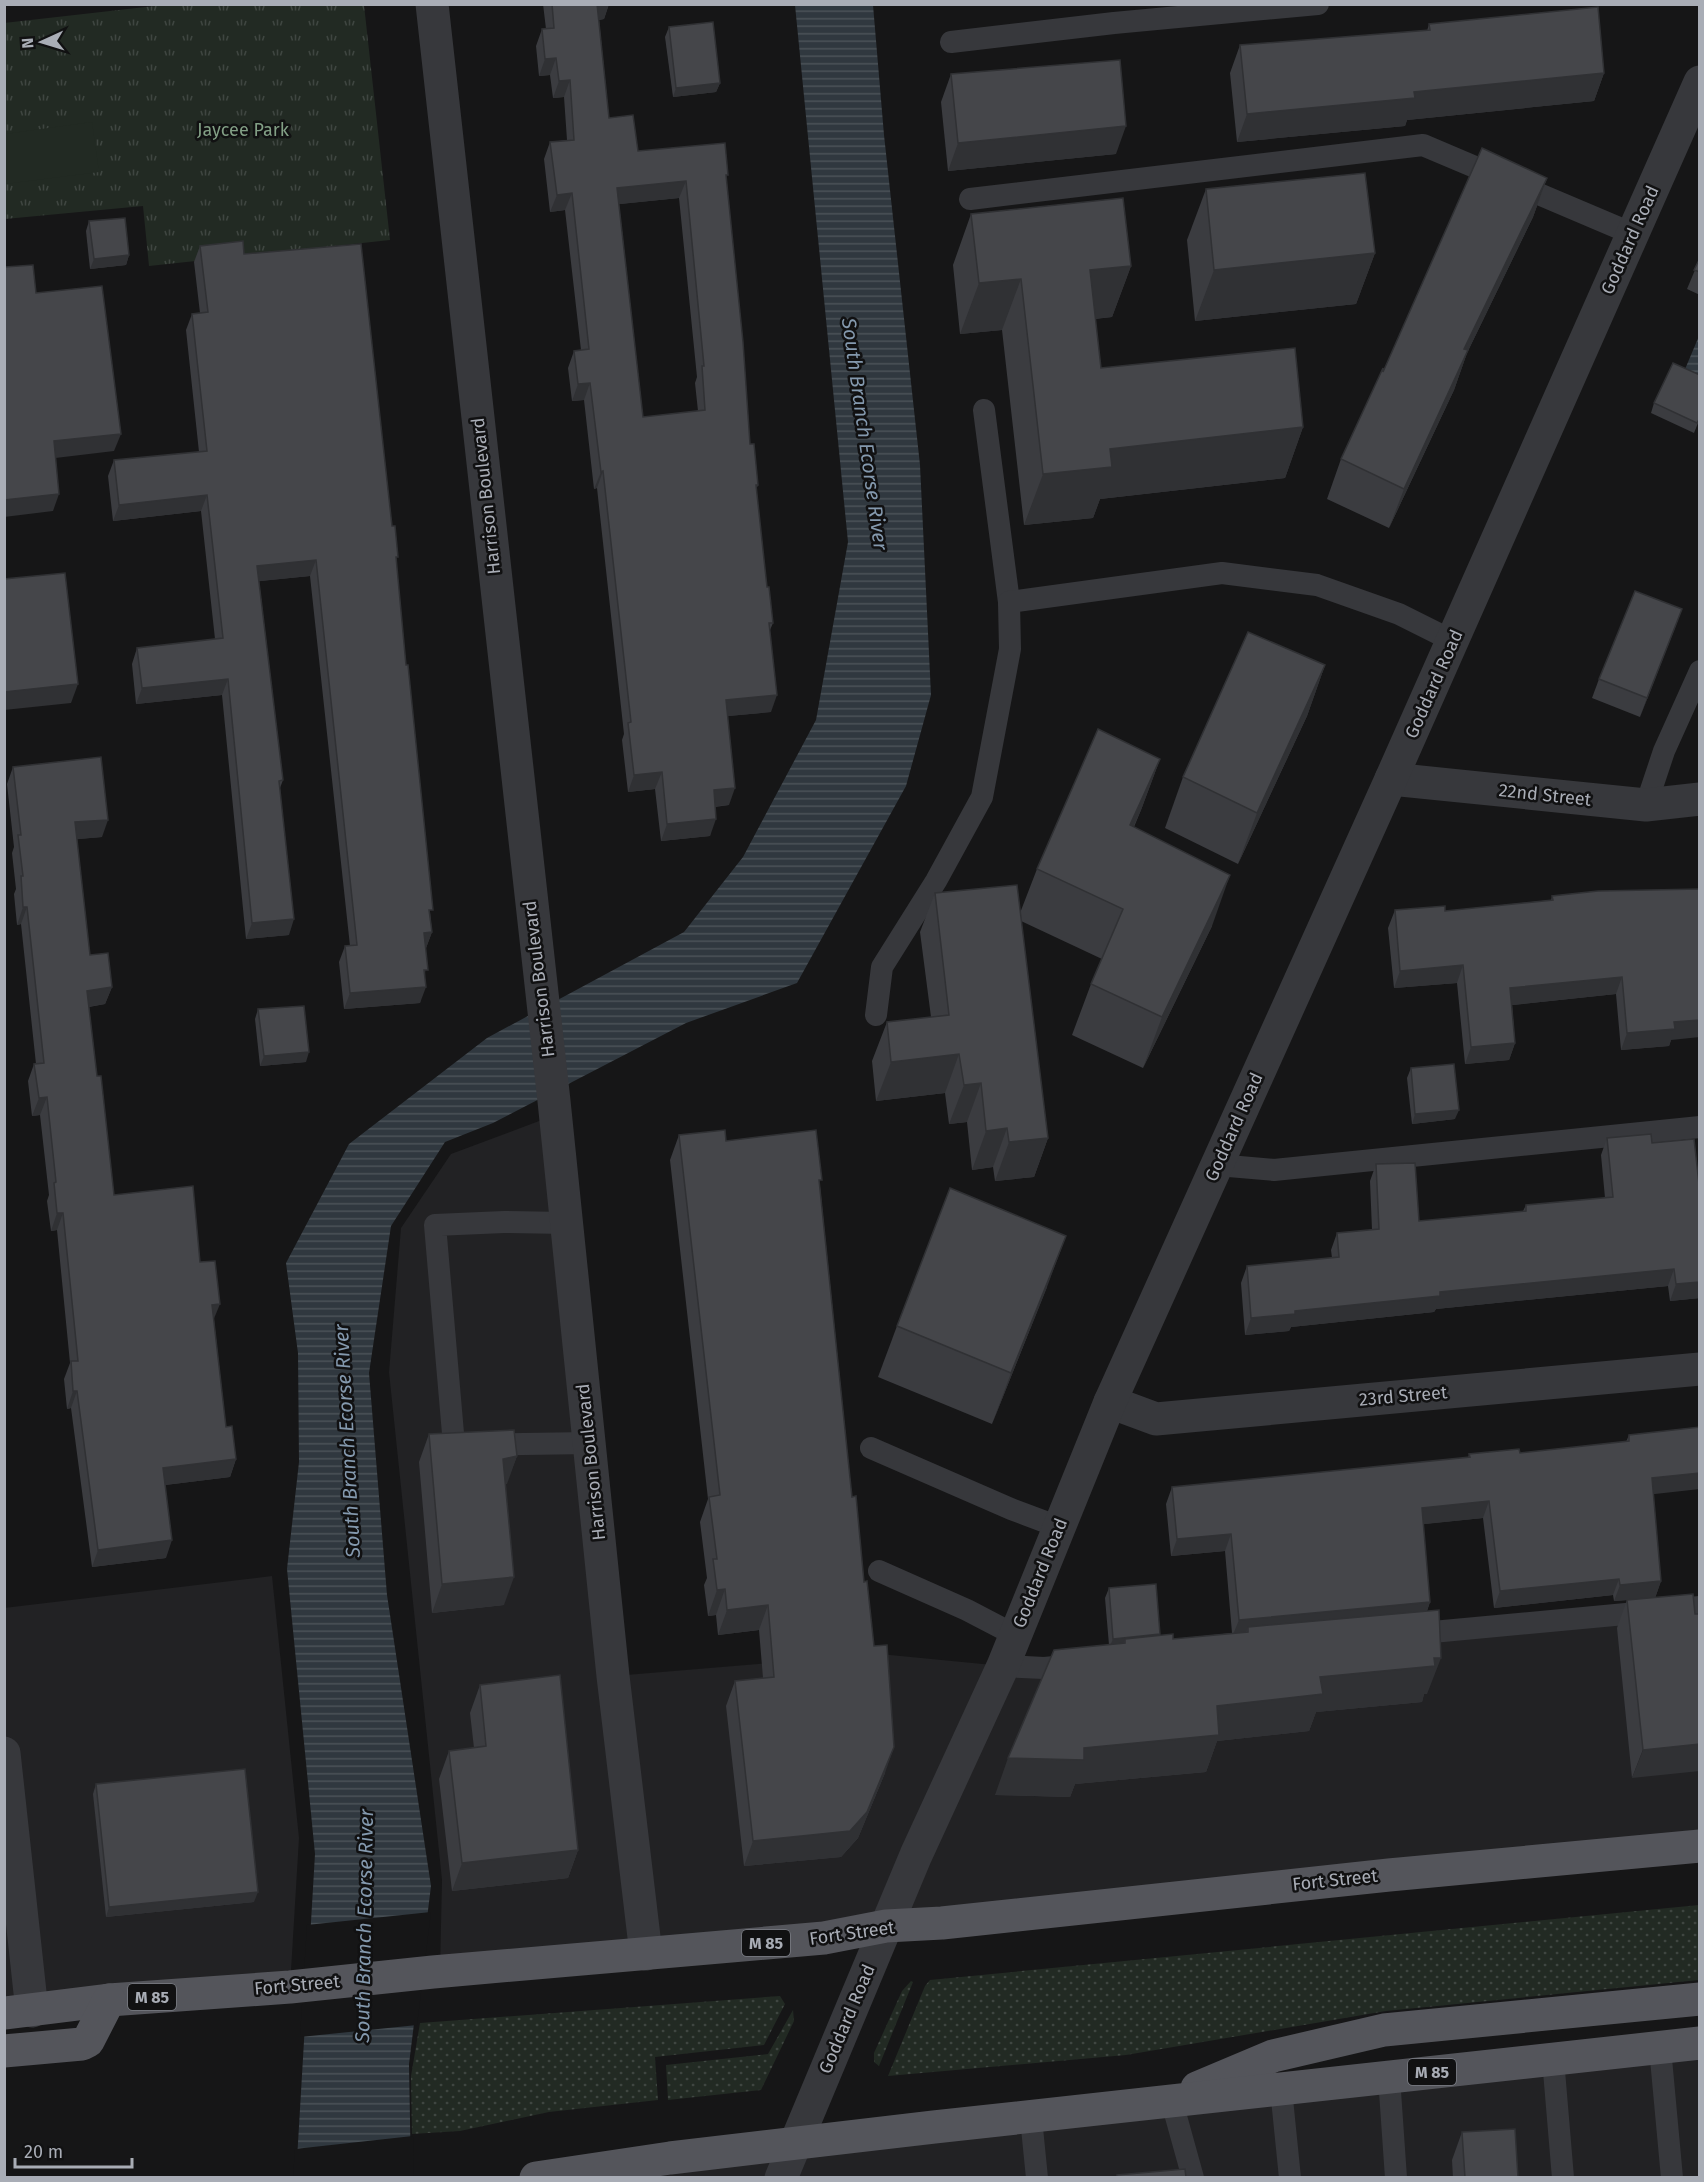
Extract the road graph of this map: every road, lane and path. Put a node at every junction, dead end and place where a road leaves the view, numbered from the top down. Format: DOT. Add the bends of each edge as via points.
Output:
graph roads {
  1 [pos="432,4"];
  2 [pos="1318,4"];
  3 [pos="1143,13"];
  4 [pos="951,42"];
  5 [pos="1700,82"];
  6 [pos="970,199"];
  7 [pos="1633,234"];
  8 [pos="984,410"];
  9 [pos="1009,602"];
  10 [pos="1453,641"];
  11 [pos="1700,671"];
  12 [pos="1391,779"];
  13 [pos="1700,800"];
  14 [pos="1646,805"];
  15 [pos="876,1015"];
  16 [pos="1700,1127"];
  17 [pos="1217,1166"];
  18 [pos="566,1223"];
  19 [pos="1700,1369"];
  20 [pos="1110,1402"];
  21 [pos="589,1443"];
  22 [pos="871,1448"];
  23 [pos="1059,1527"];
  24 [pos="879,1571"];
  25 [pos="1700,1607"];
  26 [pos="1015,1635"];
  27 [pos="1388,1636"];
  28 [pos="1091,1664"];
  29 [pos="1003,1666"];
  30 [pos="4,1753"];
  31 [pos="1700,1846"];
  32 [pos="886,1926"];
  33 [pos="646,1954"];
  34 [pos="1700,1999"];
  35 [pos="109,2000"];
  36 [pos="18,2012"];
  37 [pos="1700,2043"];
  38 [pos="1660,2048"];
  39 [pos="4,2051"];
  40 [pos="1553,2059"];
  41 [pos="1389,2077"];
  42 [pos="1281,2089"];
  43 [pos="1165,2102"];
  44 [pos="1031,2118"];
  45 [pos="793,2144"];
  46 [pos="587,2174"];
  47 [pos="536,2178"];
  48 [pos="781,2178"];
  49 [pos="1037,2178"];
  50 [pos="1193,2178"];
  51 [pos="1290,2178"];
  52 [pos="1396,2178"];
  53 [pos="1563,2178"];
  54 [pos="1672,2178"];
  1 -- 18 [label="street, Harrison Boulevard"];
  2 -- 3 [label="lane"];
  3 -- 4 [label="lane"];
  5 -- 7 [label="street, Goddard Road"];
  6 -- 7 [label="lane" via="1424,144"];
  7 -- 10 [label="street, Goddard Road"];
  8 -- 9 [label="lane"];
  9 -- 10 [label="lane" via="1222,573 1317,585 1399,614"];
  9 -- 15 [label="lane" via="1010,650 982,797 882,967"];
  10 -- 12 [label="street, Goddard Road"];
  11 -- 14 [label="lane" via="1664,751"];
  12 -- 14 [label="street, 22nd Street"];
  12 -- 17 [label="street, Goddard Road"];
  13 -- 14 [label="street, 22nd Street"];
  16 -- 17 [label="lane" via="1274,1170"];
  17 -- 20 [label="street, Goddard Road"];
  18 -- 21 [label="street, Harrison Boulevard"];
  18 -- 21 [label="lane" via="435,1226 454,1445"];
  19 -- 20 [label="street, 23rd Street" via="1156,1419"];
  20 -- 23 [label="street, Goddard Road"];
  21 -- 33 [label="street, Harrison Boulevard"];
  22 -- 23 [label="lane"];
  23 -- 26 [label="street, Goddard Road"];
  24 -- 26 [label="lane"];
  25 -- 27 [label="lane"];
  26 -- 29 [label="street, Goddard Road"];
  28 -- 29 [label="lane"];
  29 -- 32 [label="street, Goddard Road"];
  30 -- 36 [label="street"];
  31 -- 32 [label="main road, Fort Street / M 85"];
  32 -- 33 [label="main road, Fort Street / M 85" via="824,1938"];
  32 -- 45 [label="street, Goddard Road"];
  33 -- 35 [label="main road, Fort Street / M 85"];
  34 -- 43 [label="main road" via="1384,2030 1273,2056"];
  35 -- 36 [label="main road, Fort Street / M 85"];
  35 -- 39 [label="main road" via="88,2041 82,2044"];
  37 -- 38 [label="main road, M 85"];
  38 -- 40 [label="main road, M 85"];
  38 -- 54 [label="lane"];
  40 -- 41 [label="main road, M 85"];
  40 -- 53 [label="lane"];
  41 -- 42 [label="main road, M 85"];
  41 -- 52 [label="lane"];
  42 -- 43 [label="main road, M 85"];
  42 -- 51 [label="lane"];
  43 -- 44 [label="main road, M 85"];
  43 -- 50 [label="lane" via="1175,2113"];
  44 -- 45 [label="main road, M 85"];
  44 -- 49 [label="lane"];
  45 -- 46 [label="main road, M 85" via="670,2158"];
  45 -- 48 [label="street, Goddard Road"];
  46 -- 47 [label="main road, M 85"];
}
